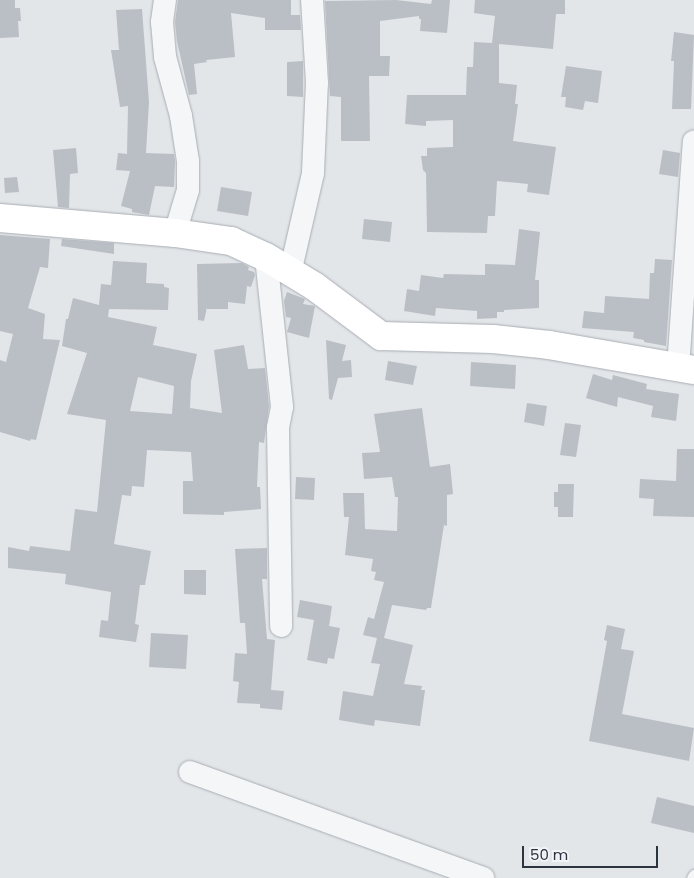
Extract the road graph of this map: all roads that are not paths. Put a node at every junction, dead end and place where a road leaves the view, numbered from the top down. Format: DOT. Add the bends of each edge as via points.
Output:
graph roads {
  1 [pos="165,0"];
  2 [pos="312,0"];
  3 [pos="694,142"];
  4 [pos="0,218"];
  5 [pos="175,233"];
  6 [pos="266,257"];
  7 [pos="290,272"];
  8 [pos="686,369"];
  9 [pos="281,626"];
  10 [pos="190,772"];
  11 [pos="483,878"];
  1 -- 5 [label="street" via="162,22 165,57 181,116 188,160 188,190"];
  2 -- 7 [label="street" via="317,83 312,173"];
  3 -- 8 [label="street"];
  4 -- 5 [label="street"];
  5 -- 6 [label="street" via="231,241"];
  6 -- 7 [label="street"];
  6 -- 9 [label="street" via="282,407 278,428"];
  7 -- 8 [label="street" via="381,336 493,339 549,345"];
  10 -- 11 [label="street"];
}
